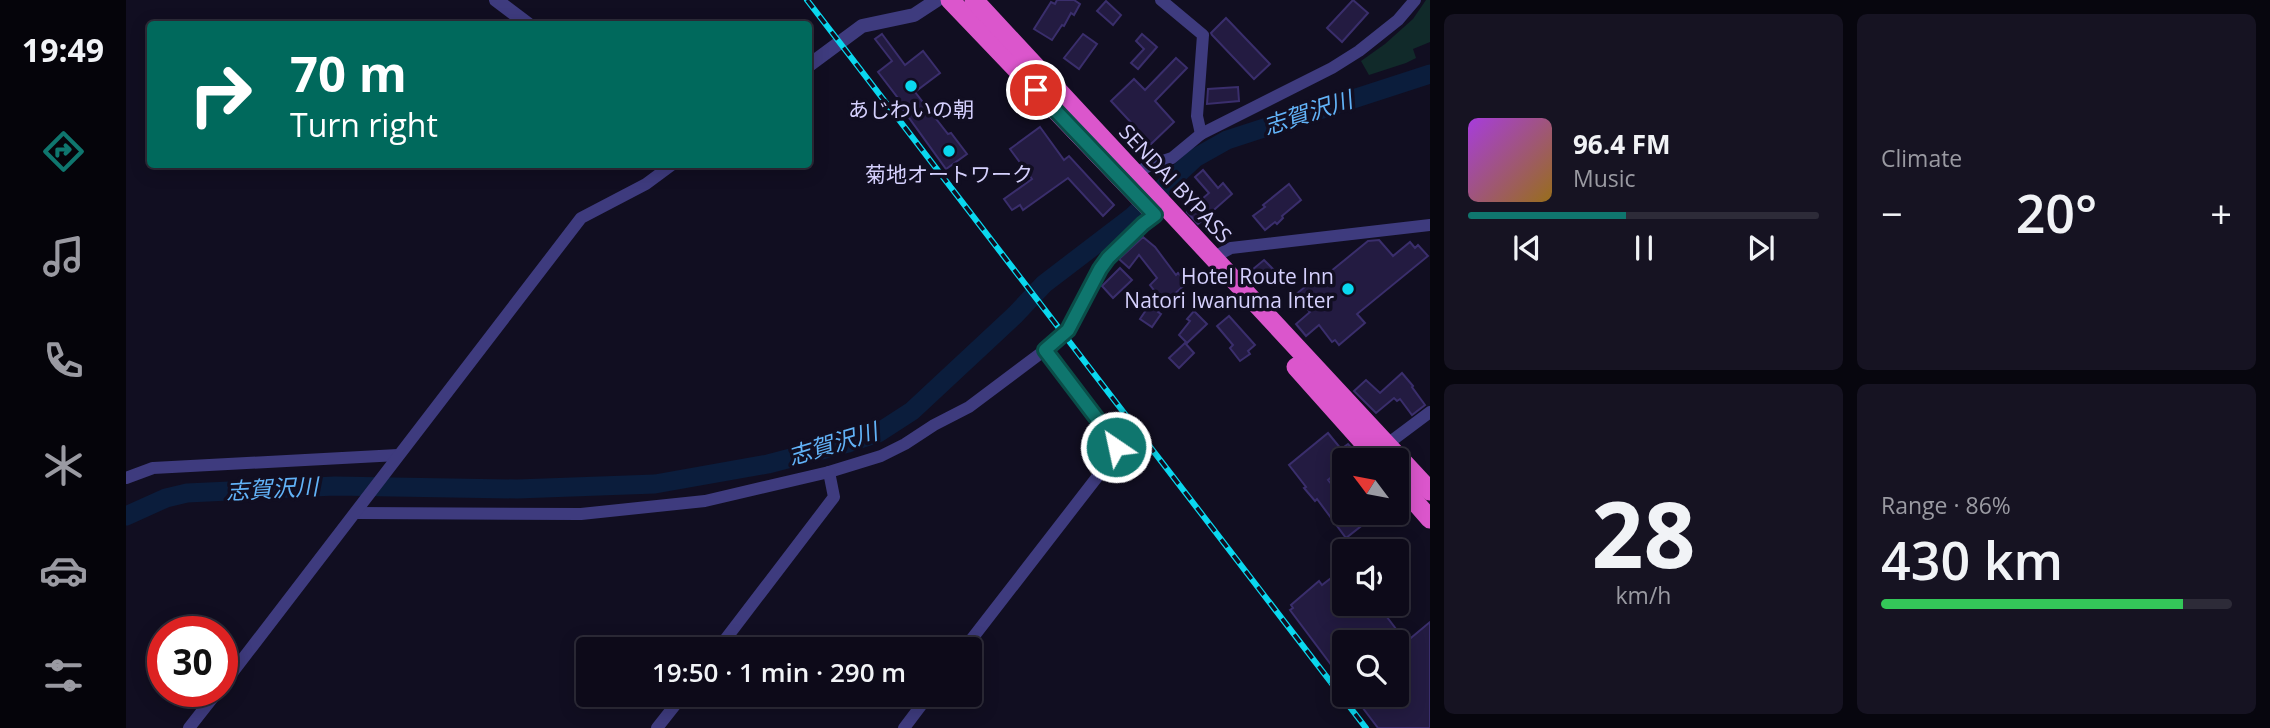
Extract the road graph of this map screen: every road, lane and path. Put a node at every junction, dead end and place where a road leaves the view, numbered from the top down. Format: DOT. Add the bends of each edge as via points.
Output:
graph roads {
  1 [pos="496,0"];
  2 [pos="937,0"];
  3 [pos="950,0"];
  4 [pos="974,0"];
  5 [pos="1161,0"];
  6 [pos="1415,0"];
  7 [pos="524,21"];
  8 [pos="812,63"];
  9 [pos="1201,134"];
  10 [pos="668,168"];
  11 [pos="1140,185"];
  12 [pos="1157,211"];
  13 [pos="1430,225"];
  14 [pos="1212,258"];
  15 [pos="1045,350"];
  16 [pos="1430,412"];
  17 [pos="1377,448"];
  18 [pos="1378,448"];
  19 [pos="1388,448"];
  20 [pos="396,458"];
  21 [pos="829,472"];
  22 [pos="1409,474"];
  23 [pos="126,478"];
  24 [pos="1430,491"];
  25 [pos="1409,496"];
  26 [pos="357,511"];
  27 [pos="1430,519"];
  28 [pos="728,637"];
  29 [pos="973,637"];
  30 [pos="238,665"];
  31 [pos="206,707"];
  32 [pos="674,707"];
  33 [pos="920,707"];
  34 [pos="190,728"];
  35 [pos="657,728"];
  36 [pos="904,728"];
  1 -- 7 [label="street"];
  2 -- 8 [label="street" via="914,15 862,26"];
  3 -- 11 [label="highway, SENDAI BYPASS"];
  4 -- 11 [label="highway, SENDAI BYPASS"];
  5 -- 9 [label="street" via="1203,35 1197,116"];
  6 -- 9 [label="street" via="1398,20 1332,68"];
  9 -- 11 [label="street" via="1172,158 1151,164"];
  10 -- 20 [label="street" via="581,218"];
  11 -- 12 [label="highway, SENDAI BYPASS"];
  12 -- 14 [label="highway, SENDAI BYPASS"];
  12 -- 15 [label="street" via="1108,258 1068,330"];
  12 -- 17 [label="highway, SENDAI BYPASS" via="1298,369"];
  13 -- 14 [label="street" via="1231,247"];
  14 -- 18 [label="highway, SENDAI BYPASS"];
  15 -- 21 [label="street" via="969,407 905,444"];
  15 -- 29 [label="street" via="1116,447"];
  16 -- 19 [label="street"];
  20 -- 23 [label="street" via="153,468"];
  20 -- 26 [label="street"];
  21 -- 26 [label="street" via="705,501 581,514"];
  21 -- 28 [label="street" via="834,497"];
  22 -- 24 [label="highway, SENDAI BYPASS"];
  25 -- 27 [label="highway"];
  26 -- 30 [label="street"];
  31 -- 34 [label="street"];
  32 -- 35 [label="street"];
  33 -- 36 [label="street"];
}
